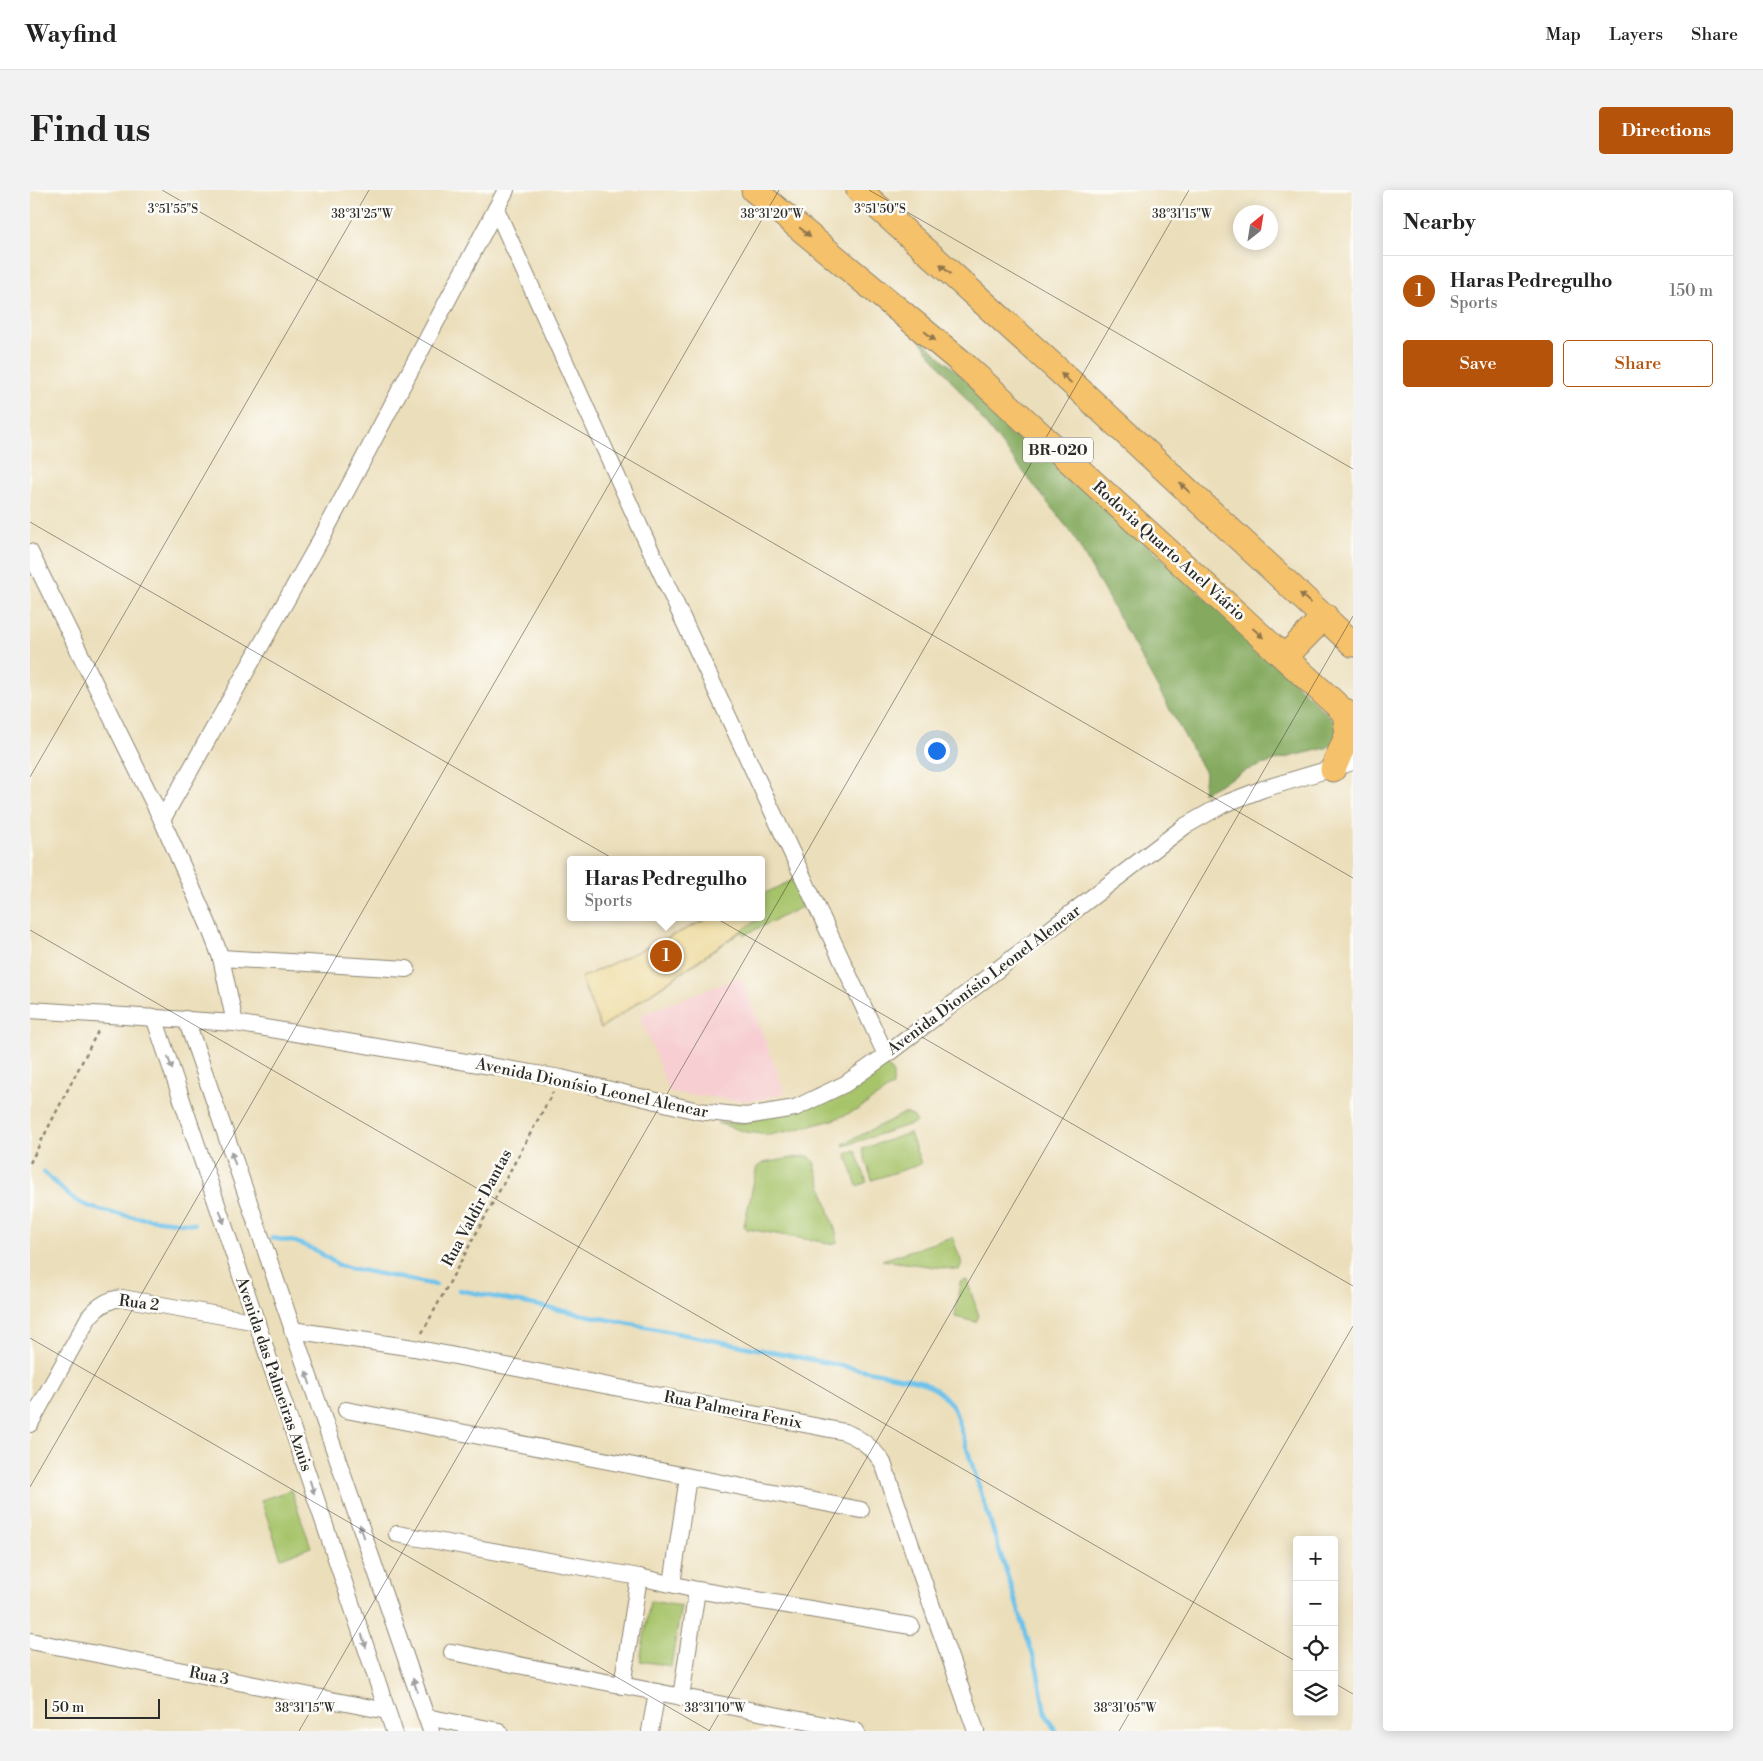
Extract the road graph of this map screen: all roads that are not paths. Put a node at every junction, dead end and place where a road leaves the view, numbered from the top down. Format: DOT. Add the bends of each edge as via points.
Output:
graph roads {
  1 [pos="506,190"];
  2 [pos="754,190"];
  3 [pos="858,190"];
  4 [pos="496,209"];
  5 [pos="30,552"];
  6 [pos="1325,616"];
  7 [pos="1353,644"];
  8 [pos="1284,657"];
  9 [pos="1349,716"];
  10 [pos="1343,765"];
  11 [pos="162,820"];
  12 [pos="221,958"];
  13 [pos="407,969"];
  14 [pos="30,1010"];
  15 [pos="154,1017"];
  16 [pos="186,1019"];
  17 [pos="235,1023"];
  18 [pos="886,1055"];
  19 [pos="257,1322"];
  20 [pos="292,1330"];
  21 [pos="346,1410"];
  22 [pos="30,1424"];
  23 [pos="688,1477"];
  24 [pos="861,1510"];
  25 [pos="397,1534"];
  26 [pos="639,1577"];
  27 [pos="672,1584"];
  28 [pos="697,1590"];
  29 [pos="911,1626"];
  30 [pos="30,1640"];
  31 [pos="452,1652"];
  32 [pos="622,1686"];
  33 [pos="657,1692"];
  34 [pos="681,1697"];
  35 [pos="387,1711"];
  36 [pos="428,1724"];
  37 [pos="394,1731"];
  38 [pos="499,1731"];
  39 [pos="650,1731"];
  40 [pos="856,1731"];
  41 [pos="976,1731"];
  1 -- 4 [label="street"];
  2 -- 8 [label="highway, Rodovia Quarto Anel Viário / BR-020, one-way" via="960,361"];
  6 -- 3 [label="highway, one-way"];
  4 -- 11 [label="street" via="321,539"];
  4 -- 18 [label="street" via="649,547"];
  5 -- 11 [label="street"];
  6 -- 7 [label="highway"];
  6 -- 8 [label="highway"];
  8 -- 9 [label="highway, Rodovia Quarto Anel Viário / BR-020"];
  9 -- 10 [label="highway"];
  10 -- 18 [label="street, Avenida Dionísio Leonel Alencar" via="1224,804 1185,826"];
  11 -- 12 [label="street"];
  12 -- 13 [label="street"];
  12 -- 17 [label="street"];
  14 -- 15 [label="street, Avenida Dionísio Leonel Alencar"];
  15 -- 16 [label="street, Avenida Dionísio Leonel Alencar"];
  15 -- 19 [label="street, Avenida das Palmeiras Azuis, one-way"];
  16 -- 17 [label="street, Avenida Dionísio Leonel Alencar"];
  20 -- 16 [label="street, Avenida das Palmeiras Azuis, one-way"];
  17 -- 18 [label="street, Avenida Dionísio Leonel Alencar" via="560,1078 698,1111 746,1116 795,1108 845,1084"];
  19 -- 22 [label="street, Rua 2" via="122,1298 109,1300 89,1317"];
  19 -- 35 [label="street, Avenida das Palmeiras Azuis, one-way"];
  36 -- 20 [label="street, Avenida das Palmeiras Azuis, one-way"];
  20 -- 41 [label="street, Rua Palmeira Fenix" via="414,1348 845,1432 867,1444 883,1463"];
  21 -- 23 [label="street"];
  23 -- 24 [label="street"];
  23 -- 27 [label="street"];
  25 -- 26 [label="street"];
  26 -- 27 [label="street"];
  26 -- 32 [label="street"];
  27 -- 28 [label="street"];
  28 -- 29 [label="street"];
  28 -- 34 [label="street"];
  30 -- 35 [label="street, Rua 3"];
  31 -- 32 [label="street"];
  32 -- 33 [label="street"];
  33 -- 34 [label="street"];
  33 -- 39 [label="street"];
  34 -- 40 [label="street"];
  35 -- 37 [label="street, Avenida das Palmeiras Azuis"];
  36 -- 38 [label="street"];
}
